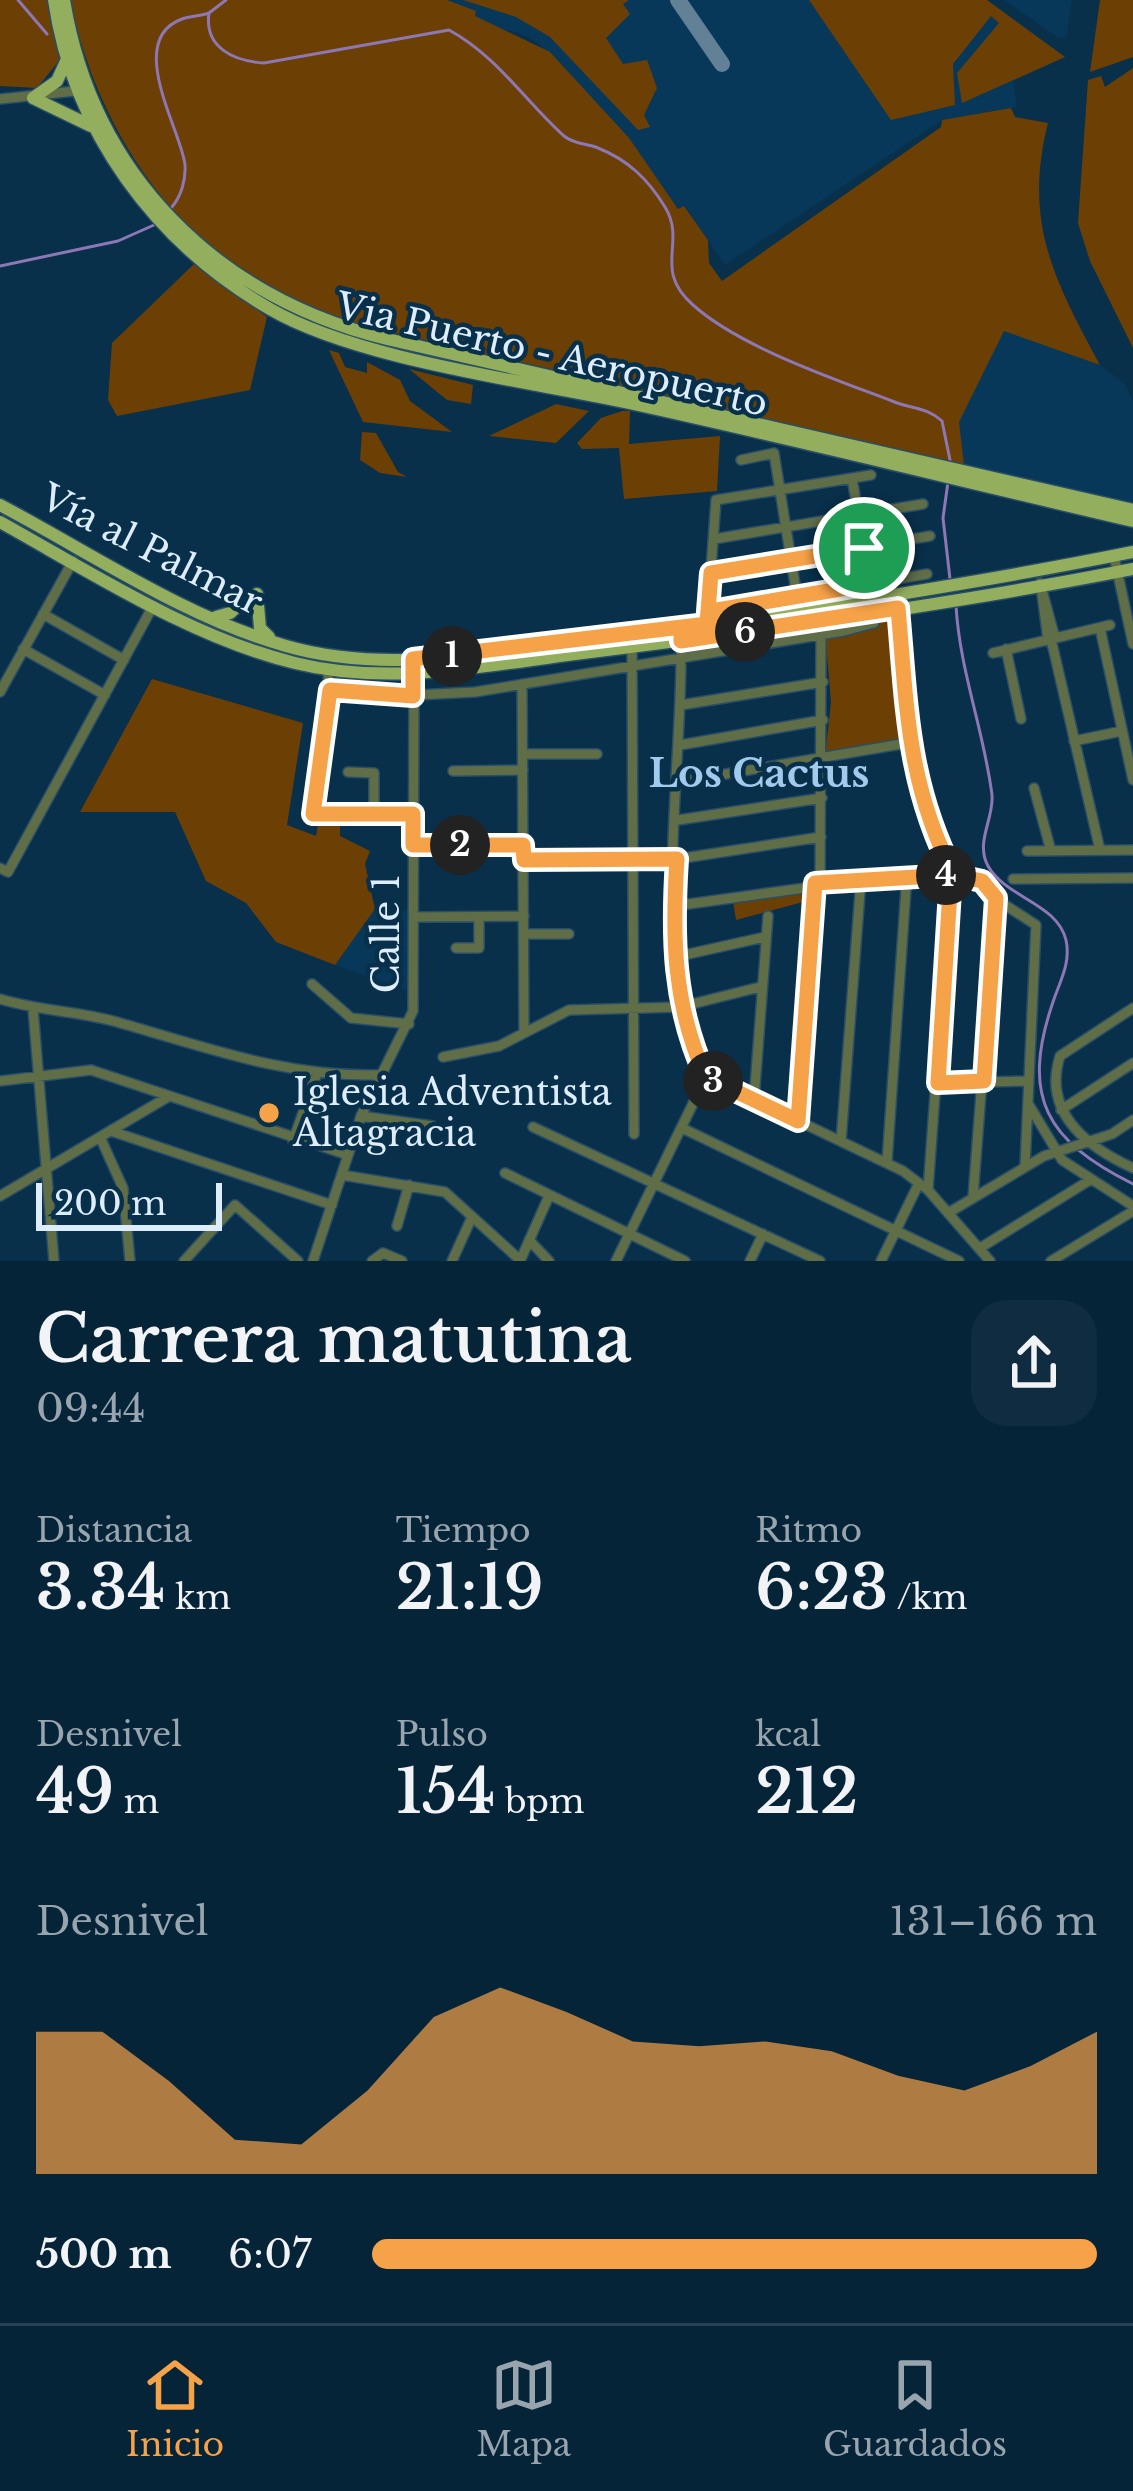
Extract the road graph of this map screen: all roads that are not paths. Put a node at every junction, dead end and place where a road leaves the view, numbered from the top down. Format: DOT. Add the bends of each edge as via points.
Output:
graph roads {
  1 [pos="54,0"];
  2 [pos="64,0"];
  3 [pos="67,58"];
  4 [pos="82,84"];
  5 [pos="39,97"];
  6 [pos="0,99"];
  7 [pos="96,130"];
  8 [pos="740,460"];
  9 [pos="928,467"];
  10 [pos="871,475"];
  11 [pos="967,477"];
  12 [pos="852,478"];
  13 [pos="779,489"];
  14 [pos="923,504"];
  15 [pos="0,505"];
  16 [pos="1133,510"];
  17 [pos="859,515"];
  18 [pos="1133,521"];
  19 [pos="0,522"];
  20 [pos="785,527"];
  21 [pos="930,536"];
  22 [pos="714,538"];
  23 [pos="864,548"];
  24 [pos="1133,552"];
  25 [pos="1114,556"];
  26 [pos="73,561"];
  27 [pos="791,561"];
  28 [pos="1133,569"];
  29 [pos="1117,572"];
  30 [pos="711,573"];
  31 [pos="870,584"];
  32 [pos="934,587"];
  33 [pos="966,589"];
  34 [pos="1041,589"];
  35 [pos="796,596"];
  36 [pos="154,604"];
  37 [pos="898,608"];
  38 [pos="875,611"];
  39 [pos="43,614"];
  40 [pos="210,616"];
  41 [pos="711,623"];
  42 [pos="681,634"];
  43 [pos="821,635"];
  44 [pos="1051,639"];
  45 [pos="1133,644"];
  46 [pos="286,646"];
  47 [pos="632,647"];
  48 [pos="23,650"];
  49 [pos="1006,650"];
  50 [pos="993,652"];
  51 [pos="681,658"];
  52 [pos="124,660"];
  53 [pos="632,665"];
  54 [pos="413,666"];
  55 [pos="327,669"];
  56 [pos="824,682"];
  57 [pos="522,684"];
  58 [pos="2,686"];
  59 [pos="330,690"];
  60 [pos="105,694"];
  61 [pos="413,696"];
  62 [pos="681,705"];
  63 [pos="1022,719"];
  64 [pos="823,720"];
  65 [pos="1122,731"];
  66 [pos="1074,741"];
  67 [pos="907,743"];
  68 [pos="680,745"];
  69 [pos="523,754"];
  70 [pos="597,754"];
  71 [pos="822,759"];
  72 [pos="523,770"];
  73 [pos="453,771"];
  74 [pos="348,772"];
  75 [pos="1133,780"];
  76 [pos="679,782"];
  77 [pos="1034,788"];
  78 [pos="822,798"];
  79 [pos="374,814"];
  80 [pos="413,814"];
  81 [pos="678,820"];
  82 [pos="821,837"];
  83 [pos="413,845"];
  84 [pos="523,845"];
  85 [pos="1027,850"];
  86 [pos="1051,850"];
  87 [pos="1100,850"];
  88 [pos="1133,850"];
  89 [pos="677,859"];
  90 [pos="524,860"];
  91 [pos="632,860"];
  92 [pos="0,868"];
  93 [pos="907,874"];
  94 [pos="952,875"];
  95 [pos="1133,878"];
  96 [pos="1013,879"];
  97 [pos="861,880"];
  98 [pos="818,883"];
  99 [pos="996,898"];
  100 [pos="674,906"];
  101 [pos="524,916"];
  102 [pos="768,916"];
  103 [pos="414,917"];
  104 [pos="479,917"];
  105 [pos="524,934"];
  106 [pos="569,934"];
  107 [pos="766,937"];
  108 [pos="455,948"];
  109 [pos="675,957"];
  110 [pos="312,984"];
  111 [pos="760,987"];
  112 [pos="0,998"];
  113 [pos="680,1007"];
  114 [pos="1133,1008"];
  115 [pos="33,1009"];
  116 [pos="633,1009"];
  117 [pos="409,1024"];
  118 [pos="524,1033"];
  119 [pos="443,1057"];
  120 [pos="1133,1065"];
  121 [pos="317,1073"];
  122 [pos="378,1075"];
  123 [pos="706,1077"];
  124 [pos="37,1078"];
  125 [pos="0,1081"];
  126 [pos="984,1081"];
  127 [pos="1028,1081"];
  128 [pos="938,1083"];
  129 [pos="166,1098"];
  130 [pos="754,1100"];
  131 [pos="1029,1105"];
  132 [pos="1061,1110"];
  133 [pos="361,1116"];
  134 [pos="1133,1120"];
  135 [pos="798,1121"];
  136 [pos="434,1126"];
  137 [pos="533,1127"];
  138 [pos="682,1128"];
  139 [pos="111,1131"];
  140 [pos="634,1135"];
  141 [pos="100,1138"];
  142 [pos="293,1141"];
  143 [pos="842,1142"];
  144 [pos="1087,1143"];
  145 [pos="1059,1150"];
  146 [pos="348,1155"];
  147 [pos="886,1162"];
  148 [pos="1025,1166"];
  149 [pos="1133,1168"];
  150 [pos="47,1169"];
  151 [pos="505,1173"];
  152 [pos="342,1175"];
  153 [pos="1090,1180"];
  154 [pos="656,1181"];
  155 [pos="409,1185"];
  156 [pos="924,1186"];
  157 [pos="0,1196"];
  158 [pos="549,1196"];
  159 [pos="974,1197"];
  160 [pos="332,1205"];
  161 [pos="1133,1209"];
  162 [pos="948,1213"];
  163 [pos="472,1216"];
  164 [pos="398,1226"];
  165 [pos="893,1233"];
  166 [pos="630,1234"];
  167 [pos="763,1234"];
  168 [pos="529,1240"];
  169 [pos="980,1248"];
  170 [pos="815,1260"];
  171 [pos="54,1261"];
  172 [pos="130,1261"];
  173 [pos="184,1261"];
  174 [pos="298,1261"];
  175 [pos="313,1261"];
  176 [pos="372,1261"];
  177 [pos="402,1261"];
  178 [pos="452,1261"];
  179 [pos="520,1261"];
  180 [pos="549,1261"];
  181 [pos="616,1261"];
  182 [pos="686,1261"];
  183 [pos="750,1261"];
  184 [pos="881,1261"];
  185 [pos="959,1261"];
  186 [pos="990,1261"];
  187 [pos="1051,1261"];
  1 -- 3 [label="main road, Via Puerto - Aeropuerto"];
  2 -- 4 [label="main road, Via Puerto - Aeropuerto"];
  3 -- 4 [label="main road, Via Puerto - Aeropuerto"];
  3 -- 5 [label="main road"];
  4 -- 5 [label="street"];
  4 -- 7 [label="main road, Via Puerto - Aeropuerto"];
  4 -- 9 [label="main road, Via Puerto - Aeropuerto" via="164,212 229,271 305,314"];
  5 -- 6 [label="street"];
  5 -- 7 [label="main road"];
  7 -- 9 [label="main road, Via Puerto - Aeropuerto" via="173,237 241,291 300,323 400,353"];
  8 -- 13 [label="street" via="774,453"];
  9 -- 11 [label="main road, Via Puerto - Aeropuerto"];
  10 -- 12 [label="street"];
  11 -- 16 [label="main road, Via Puerto - Aeropuerto"];
  11 -- 18 [label="main road, Via Puerto - Aeropuerto"];
  12 -- 13 [label="street"];
  12 -- 17 [label="street"];
  13 -- 20 [label="street"];
  13 -- 22 [label="street" via="716,500"];
  14 -- 17 [label="street"];
  15 -- 40 [label="main road, Vía al Palmar"];
  17 -- 20 [label="street"];
  17 -- 23 [label="street"];
  19 -- 26 [label="main road, Vía al Palmar"];
  20 -- 22 [label="street"];
  20 -- 27 [label="street"];
  21 -- 23 [label="street"];
  22 -- 30 [label="street"];
  23 -- 27 [label="street"];
  23 -- 31 [label="street"];
  24 -- 25 [label="main road, Vía al Palmar"];
  25 -- 29 [label="street"];
  25 -- 33 [label="main road, Vía al Palmar"];
  26 -- 36 [label="main road, Vía al Palmar"];
  26 -- 39 [label="street"];
  27 -- 30 [label="street"];
  27 -- 35 [label="street"];
  28 -- 29 [label="main road, Vía al Palmar"];
  29 -- 34 [label="main road, Vía al Palmar"];
  29 -- 45 [label="street"];
  30 -- 41 [label="street"];
  31 -- 32 [label="street"];
  31 -- 35 [label="street"];
  32 -- 33 [label="main road, Vía al Palmar"];
  32 -- 37 [label="main road, Vía al Palmar"];
  32 -- 41 [label="main road, Vía al Palmar"];
  33 -- 34 [label="main road, Vía al Palmar"];
  34 -- 44 [label="street"];
  35 -- 41 [label="street" via="717,610"];
  36 -- 52 [label="street"];
  36 -- 55 [label="main road, Vía al Palmar" via="263,654"];
  37 -- 38 [label="main road, Vía al Palmar"];
  37 -- 67 [label="street"];
  38 -- 42 [label="main road, Vía al Palmar"];
  38 -- 43 [label="street" via="870,626"];
  39 -- 48 [label="street"];
  39 -- 52 [label="street"];
  40 -- 46 [label="main road, Vía al Palmar"];
  40 -- 46 [label="main road" via="225,616 250,597 260,628"];
  41 -- 42 [label="main road, Vía al Palmar"];
  42 -- 47 [label="main road, Vía al Palmar"];
  42 -- 51 [label="street"];
  42 -- 54 [label="main road, Vía al Palmar"];
  43 -- 51 [label="street"];
  43 -- 56 [label="street"];
  44 -- 49 [label="street"];
  44 -- 65 [label="street" via="1105,626"];
  44 -- 66 [label="street"];
  46 -- 54 [label="main road, Vía al Palmar"];
  47 -- 53 [label="street"];
  47 -- 54 [label="main road, Vía al Palmar"];
  48 -- 58 [label="street"];
  48 -- 60 [label="street"];
  49 -- 50 [label="street"];
  49 -- 63 [label="street"];
  51 -- 53 [label="street"];
  51 -- 62 [label="street"];
  52 -- 60 [label="street"];
  53 -- 57 [label="street"];
  53 -- 91 [label="street"];
  54 -- 55 [label="main road, Vía al Palmar"];
  54 -- 61 [label="street, Calle 1"];
  55 -- 59 [label="street"];
  56 -- 62 [label="street"];
  56 -- 64 [label="street"];
  57 -- 61 [label="street"];
  57 -- 69 [label="street"];
  59 -- 61 [label="street"];
  59 -- 79 [label="street" via="313,814"];
  60 -- 92 [label="street" via="8,872"];
  61 -- 80 [label="street, Calle 1"];
  62 -- 68 [label="street"];
  64 -- 68 [label="street"];
  64 -- 71 [label="street"];
  65 -- 66 [label="street"];
  65 -- 75 [label="street"];
  66 -- 87 [label="street"];
  67 -- 71 [label="street"];
  67 -- 94 [label="street" via="919,798"];
  68 -- 76 [label="street"];
  69 -- 70 [label="street"];
  69 -- 72 [label="street"];
  71 -- 76 [label="street"];
  71 -- 78 [label="street"];
  72 -- 73 [label="street"];
  72 -- 84 [label="street"];
  74 -- 79 [label="street" via="374,773"];
  76 -- 81 [label="street"];
  77 -- 86 [label="street"];
  78 -- 81 [label="street"];
  78 -- 82 [label="street"];
  79 -- 80 [label="street"];
  80 -- 83 [label="street, Calle 1"];
  81 -- 89 [label="street"];
  82 -- 89 [label="street"];
  82 -- 98 [label="street"];
  83 -- 84 [label="street"];
  83 -- 103 [label="street, Calle 1"];
  84 -- 90 [label="street"];
  85 -- 86 [label="street"];
  86 -- 87 [label="street"];
  87 -- 88 [label="street"];
  89 -- 91 [label="street"];
  89 -- 100 [label="street"];
  90 -- 91 [label="street"];
  90 -- 101 [label="street"];
  91 -- 116 [label="street"];
  93 -- 94 [label="street"];
  93 -- 97 [label="street"];
  93 -- 147 [label="street"];
  94 -- 99 [label="street" via="982,881"];
  94 -- 128 [label="street"];
  95 -- 96 [label="street"];
  97 -- 98 [label="street"];
  97 -- 143 [label="street"];
  98 -- 100 [label="street"];
  98 -- 135 [label="street"];
  99 -- 126 [label="street"];
  99 -- 127 [label="street" via="1036,925"];
  100 -- 109 [label="street"];
  101 -- 104 [label="street"];
  101 -- 105 [label="street"];
  102 -- 107 [label="street"];
  103 -- 104 [label="street"];
  103 -- 117 [label="street, Calle 1"];
  104 -- 108 [label="street" via="479,948"];
  105 -- 106 [label="street"];
  105 -- 118 [label="street"];
  107 -- 109 [label="street"];
  107 -- 111 [label="street"];
  109 -- 113 [label="street"];
  110 -- 117 [label="street" via="351,1018"];
  111 -- 113 [label="street"];
  111 -- 130 [label="street"];
  112 -- 115 [label="street"];
  113 -- 116 [label="street"];
  113 -- 123 [label="street"];
  114 -- 132 [label="street" via="1060,1056"];
  115 -- 121 [label="street" via="114,1021 232,1060"];
  115 -- 124 [label="street"];
  116 -- 118 [label="street" via="569,1010"];
  116 -- 140 [label="street"];
  117 -- 122 [label="street, Calle 1"];
  118 -- 119 [label="street"];
  120 -- 132 [label="street"];
  121 -- 122 [label="street"];
  121 -- 142 [label="street"];
  122 -- 133 [label="street, Calle 1"];
  123 -- 130 [label="street"];
  123 -- 138 [label="street"];
  124 -- 125 [label="street"];
  124 -- 129 [label="street" via="92,1070"];
  124 -- 150 [label="street"];
  126 -- 127 [label="street"];
  126 -- 128 [label="street"];
  126 -- 159 [label="street"];
  127 -- 131 [label="street"];
  128 -- 156 [label="street"];
  129 -- 139 [label="street"];
  129 -- 142 [label="street"];
  130 -- 135 [label="street"];
  131 -- 145 [label="street"];
  131 -- 148 [label="street"];
  132 -- 144 [label="street"];
  133 -- 136 [label="street"];
  133 -- 146 [label="street, Calle 1"];
  134 -- 144 [label="street"];
  135 -- 143 [label="street"];
  137 -- 154 [label="street"];
  138 -- 154 [label="street"];
  138 -- 165 [label="street"];
  139 -- 141 [label="street"];
  139 -- 160 [label="street"];
  141 -- 150 [label="street"];
  141 -- 172 [label="street" via="123,1189"];
  142 -- 146 [label="street"];
  143 -- 147 [label="street"];
  144 -- 145 [label="street"];
  144 -- 149 [label="street"];
  145 -- 148 [label="street"];
  145 -- 153 [label="street"];
  146 -- 152 [label="street, Calle 1"];
  147 -- 156 [label="street"];
  148 -- 159 [label="street"];
  150 -- 157 [label="street"];
  150 -- 171 [label="street"];
  151 -- 158 [label="street"];
  152 -- 155 [label="street"];
  152 -- 160 [label="street, Calle 1"];
  153 -- 161 [label="street"];
  153 -- 169 [label="street"];
  154 -- 166 [label="street"];
  154 -- 167 [label="street"];
  155 -- 163 [label="street" via="446,1192"];
  155 -- 164 [label="street"];
  156 -- 162 [label="street"];
  156 -- 165 [label="street"];
  158 -- 166 [label="street"];
  158 -- 168 [label="street"];
  159 -- 162 [label="street"];
  160 -- 175 [label="street, Calle 1"];
  161 -- 187 [label="street"];
  162 -- 169 [label="street"];
  163 -- 178 [label="street"];
  163 -- 179 [label="street"];
  165 -- 184 [label="street"];
  165 -- 185 [label="street"];
  166 -- 181 [label="street"];
  166 -- 182 [label="street"];
  167 -- 170 [label="street"];
  167 -- 183 [label="street"];
  168 -- 179 [label="street"];
  168 -- 180 [label="street"];
  169 -- 186 [label="street"];
  173 -- 174 [label="street" via="235,1204"];
  176 -- 177 [label="street" via="383,1253"];
}
